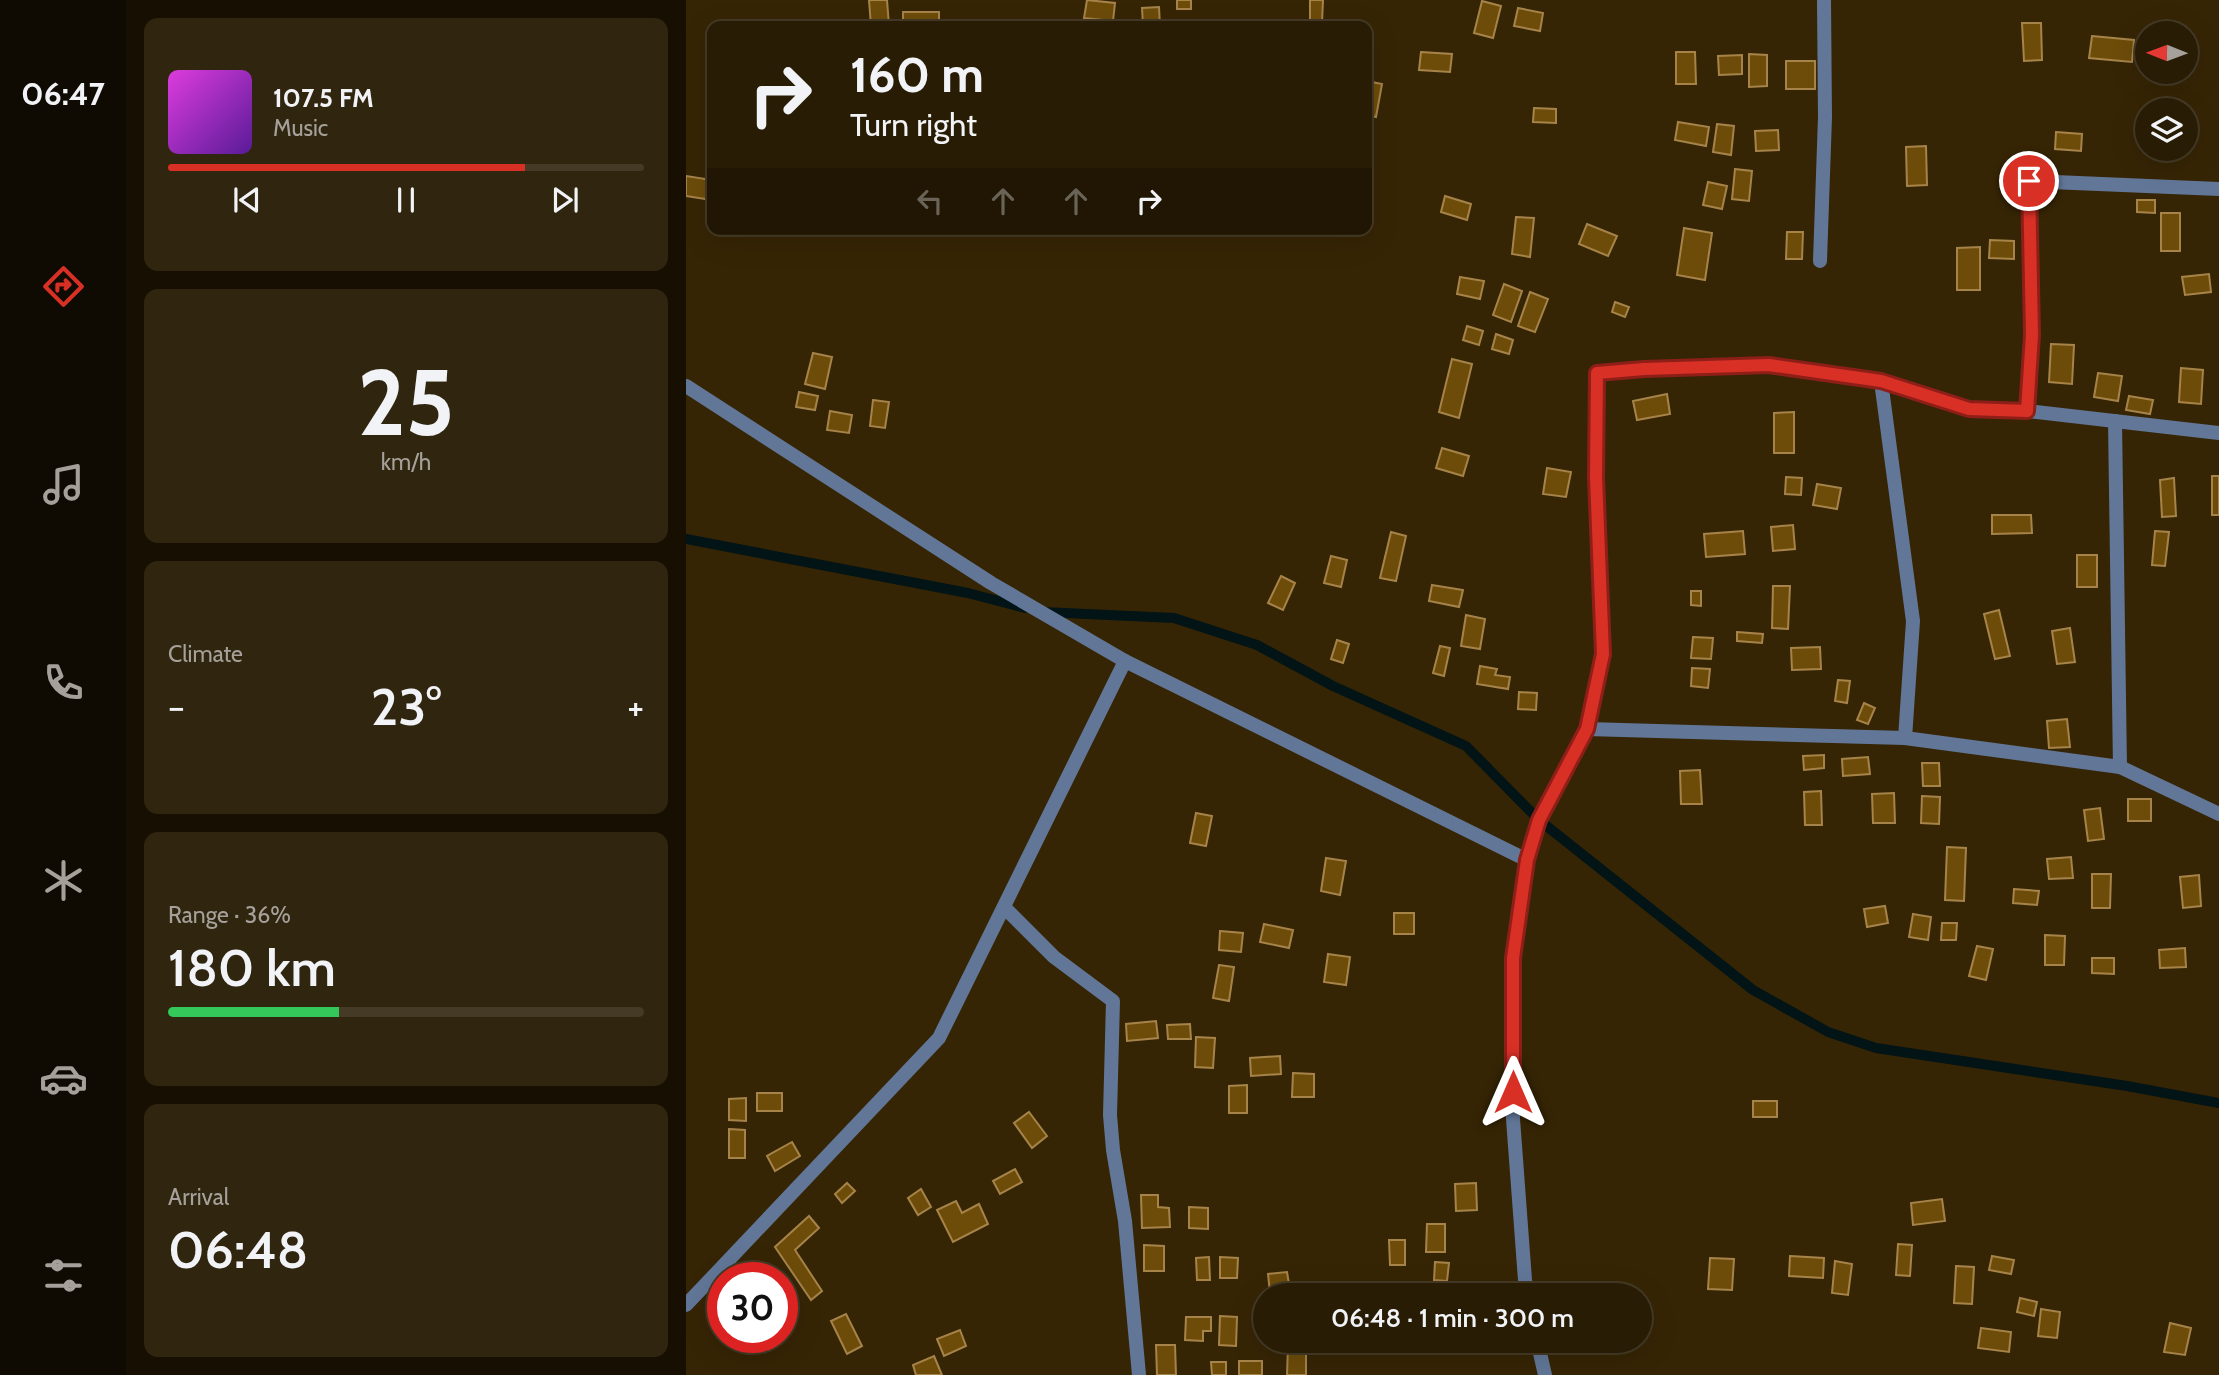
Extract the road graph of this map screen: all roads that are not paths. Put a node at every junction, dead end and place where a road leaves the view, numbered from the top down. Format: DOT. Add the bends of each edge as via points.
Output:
graph roads {
  1 [pos="1824,0"];
  2 [pos="2219,189"];
  3 [pos="1820,261"];
  4 [pos="1881,381"];
  5 [pos="686,386"];
  6 [pos="2027,411"];
  7 [pos="2115,421"];
  8 [pos="2219,433"];
  9 [pos="1125,661"];
  10 [pos="1587,729"];
  11 [pos="1905,738"];
  12 [pos="2120,767"];
  13 [pos="2219,814"];
  14 [pos="1527,860"];
  15 [pos="1004,907"];
  16 [pos="1526,1283"];
  17 [pos="686,1305"];
  18 [pos="1540,1353"];
  19 [pos="1139,1375"];
  20 [pos="1545,1375"];
  1 -- 3 [label="street"];
  2 -- 6 [label="street" via="2029,181 2032,335"];
  4 -- 6 [label="street" via="1969,409"];
  4 -- 10 [label="street" via="1769,365 1597,373 1603,654"];
  4 -- 11 [label="street" via="1913,621"];
  5 -- 9 [label="street" via="991,583"];
  6 -- 7 [label="street"];
  7 -- 8 [label="street"];
  7 -- 12 [label="street"];
  9 -- 14 [label="street"];
  9 -- 15 [label="street"];
  10 -- 11 [label="street"];
  10 -- 14 [label="street" via="1539,820"];
  11 -- 12 [label="street"];
  12 -- 13 [label="street"];
  14 -- 16 [label="street" via="1513,971 1513,1119"];
  15 -- 17 [label="street" via="939,1038"];
  15 -- 19 [label="street" via="1054,957 1113,1000 1110,1115"];
  18 -- 20 [label="street"];
}
